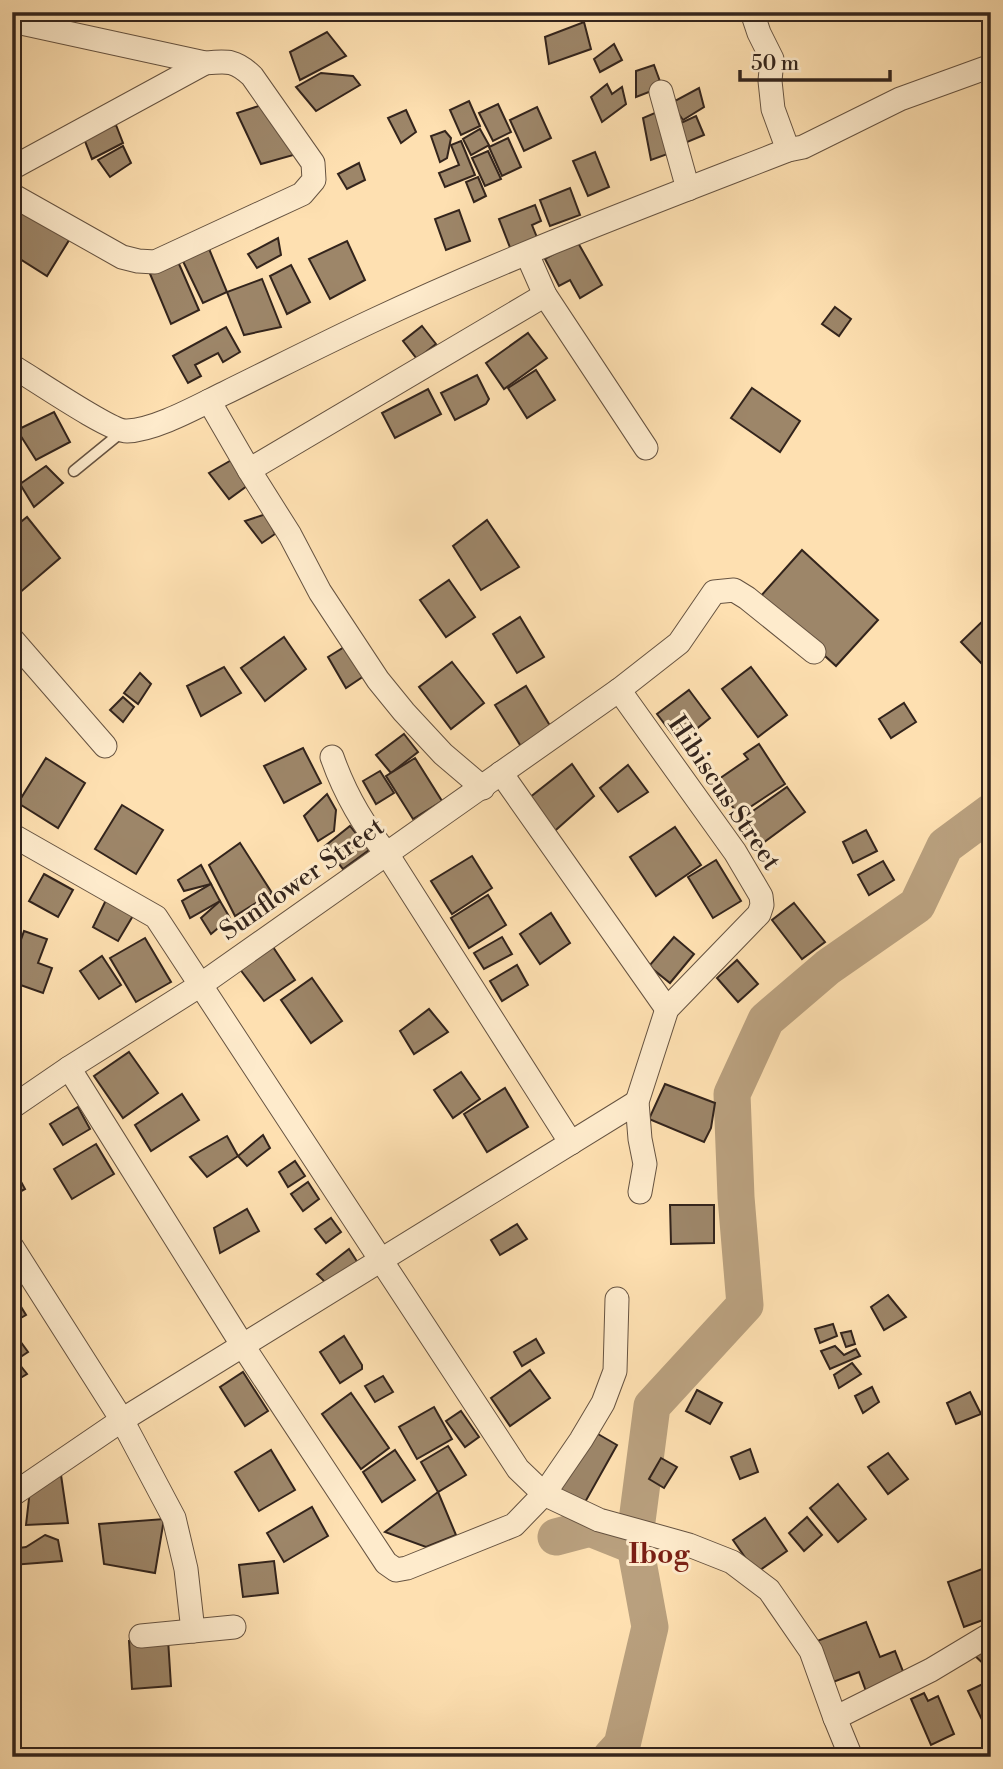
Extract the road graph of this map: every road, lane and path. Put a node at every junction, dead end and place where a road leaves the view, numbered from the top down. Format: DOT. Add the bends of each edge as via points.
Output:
graph roads {
  1 [pos="752,12"];
  2 [pos="12,21"];
  3 [pos="205,63"];
  4 [pos="991,66"];
  5 [pos="661,92"];
  6 [pos="789,150"];
  7 [pos="12,168"];
  8 [pos="688,189"];
  9 [pos="12,195"];
  10 [pos="527,254"];
  11 [pos="545,295"];
  12 [pos="12,366"];
  13 [pos="209,401"];
  14 [pos="123,431"];
  15 [pos="646,448"];
  16 [pos="249,470"];
  17 [pos="74,471"];
  18 [pos="12,639"];
  19 [pos="814,652"];
  20 [pos="619,690"];
  21 [pos="105,746"];
  22 [pos="332,757"];
  23 [pos="501,773"];
  24 [pos="482,788"];
  25 [pos="12,835"];
  26 [pos="387,853"];
  27 [pos="200,986"];
  28 [pos="667,1009"];
  29 [pos="69,1068"];
  30 [pos="637,1102"];
  31 [pos="12,1107"];
  32 [pos="571,1143"];
  33 [pos="640,1192"];
  34 [pos="12,1247"];
  35 [pos="380,1260"];
  36 [pos="617,1299"];
  37 [pos="243,1346"];
  38 [pos="122,1420"];
  39 [pos="544,1494"];
  40 [pos="12,1495"];
  41 [pos="234,1627"];
  42 [pos="193,1631"];
  43 [pos="991,1634"];
  44 [pos="141,1636"];
  45 [pos="835,1718"];
  46 [pos="852,1757"];
  1 -- 6 [label="street" via="772,59 773,109"];
  2 -- 3 [label="street"];
  3 -- 7 [label="street"];
  3 -- 9 [label="street" via="240,64 252,76 313,163 314,180 302,194 155,262 122,257"];
  4 -- 6 [label="street" via="900,99"];
  5 -- 8 [label="street"];
  6 -- 8 [label="street"];
  8 -- 10 [label="street"];
  10 -- 11 [label="street"];
  10 -- 13 [label="street" via="373,320"];
  11 -- 15 [label="street"];
  11 -- 16 [label="street"];
  12 -- 14 [label="street"];
  13 -- 14 [label="street" via="143,429"];
  13 -- 16 [label="street"];
  14 -- 17 [label="lane"];
  16 -- 24 [label="street" via="378,680 443,754"];
  18 -- 21 [label="street"];
  19 -- 20 [label="street, Sunflower Street" via="734,590 714,592 679,643"];
  20 -- 23 [label="street, Sunflower Street"];
  20 -- 28 [label="street, Hibiscus Street" via="735,852 761,896 759,914"];
  22 -- 26 [label="street" via="358,815"];
  23 -- 24 [label="street, Sunflower Street"];
  23 -- 28 [label="street"];
  24 -- 26 [label="street, Sunflower Street"];
  25 -- 27 [label="street" via="156,918"];
  26 -- 27 [label="street, Sunflower Street"];
  26 -- 32 [label="street"];
  27 -- 29 [label="street, Sunflower Street"];
  27 -- 35 [label="street"];
  28 -- 30 [label="street, Hibiscus Street"];
  29 -- 31 [label="street, Sunflower Street"];
  29 -- 37 [label="street"];
  30 -- 32 [label="street"];
  30 -- 33 [label="street" via="645,1164"];
  32 -- 35 [label="street"];
  34 -- 38 [label="street"];
  35 -- 37 [label="street"];
  35 -- 39 [label="street" via="518,1469"];
  36 -- 39 [label="street" via="615,1371 603,1403"];
  37 -- 38 [label="street"];
  37 -- 39 [label="street" via="386,1563 396,1570 514,1525"];
  38 -- 40 [label="street"];
  38 -- 42 [label="street" via="174,1518"];
  39 -- 45 [label="street" via="599,1520 732,1562 769,1590 811,1651"];
  41 -- 42 [label="street"];
  42 -- 44 [label="street"];
  43 -- 45 [label="street"];
  45 -- 46 [label="street"];
}
